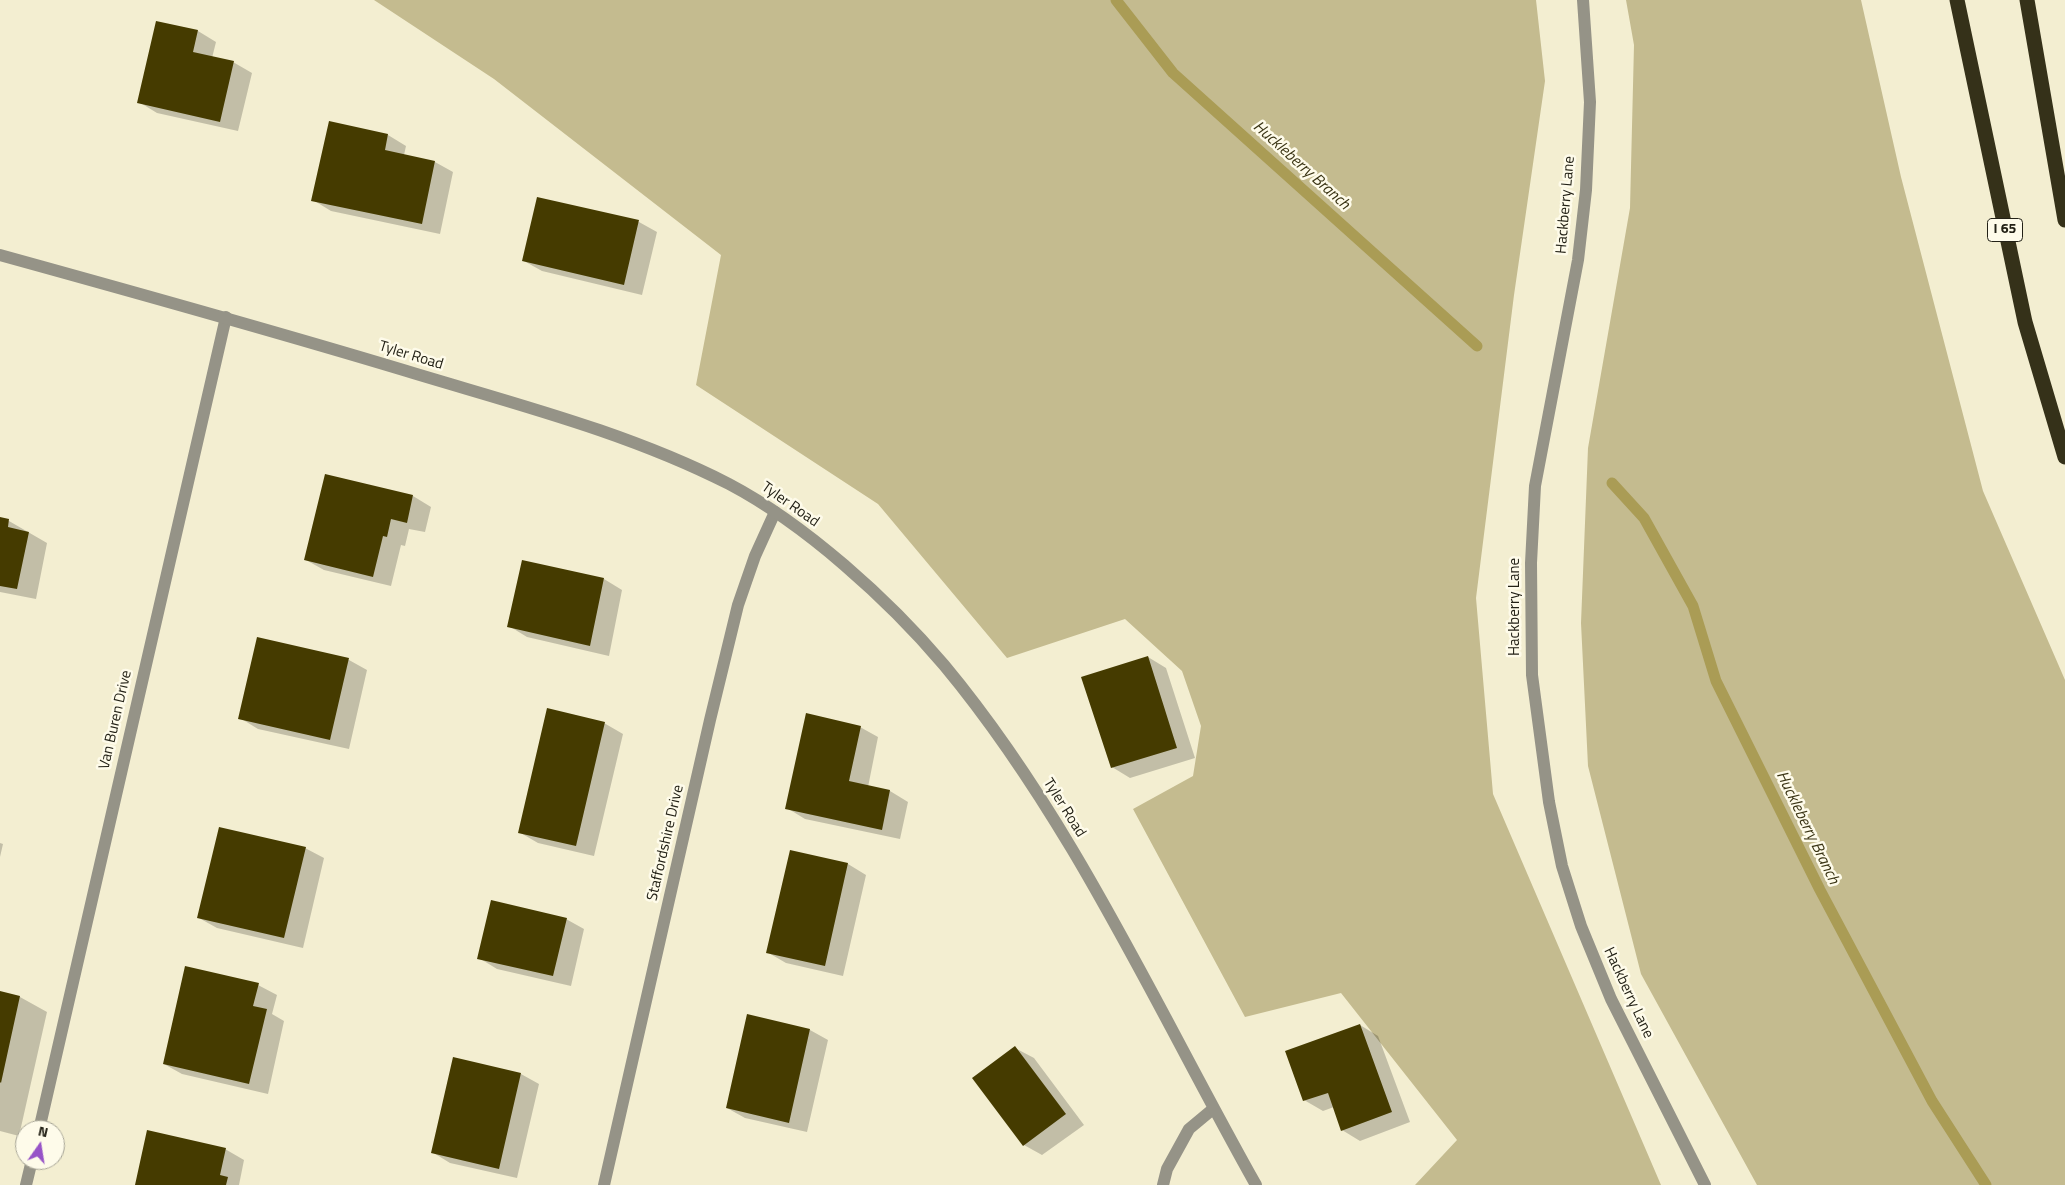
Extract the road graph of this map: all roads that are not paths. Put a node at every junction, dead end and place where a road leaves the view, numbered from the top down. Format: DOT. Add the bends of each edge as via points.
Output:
graph roads {
  1 [pos="1583,0"];
  2 [pos="1958,0"];
  3 [pos="2027,0"];
  4 [pos="2065,220"];
  5 [pos="0,255"];
  6 [pos="226,317"];
  7 [pos="2065,457"];
  8 [pos="775,512"];
  9 [pos="1213,1109"];
  10 [pos="40,1120"];
  11 [pos="30,1170"];
  12 [pos="26,1185"];
  13 [pos="604,1185"];
  14 [pos="1163,1185"];
  15 [pos="1256,1185"];
  16 [pos="1705,1185"];
  1 -- 16 [label="street, Hackberry Lane" via="1590,102 1586,190 1578,260 1535,486 1530,563 1532,675 1549,802 1562,866 1580,926 1611,999"];
  2 -- 7 [label="highway, I 65" via="2025,322"];
  3 -- 4 [label="highway"];
  5 -- 6 [label="street, Tyler Road"];
  6 -- 8 [label="street, Tyler Road" via="604,432 676,459 732,486"];
  6 -- 10 [label="street, Van Buren Drive"];
  8 -- 9 [label="street, Tyler Road" via="825,549 891,608 943,664 1006,746 1080,864"];
  8 -- 13 [label="street, Staffordshire Drive" via="738,605"];
  9 -- 14 [label="street" via="1189,1130 1166,1169"];
  9 -- 15 [label="street, Tyler Road"];
  11 -- 12 [label="street"];
}
